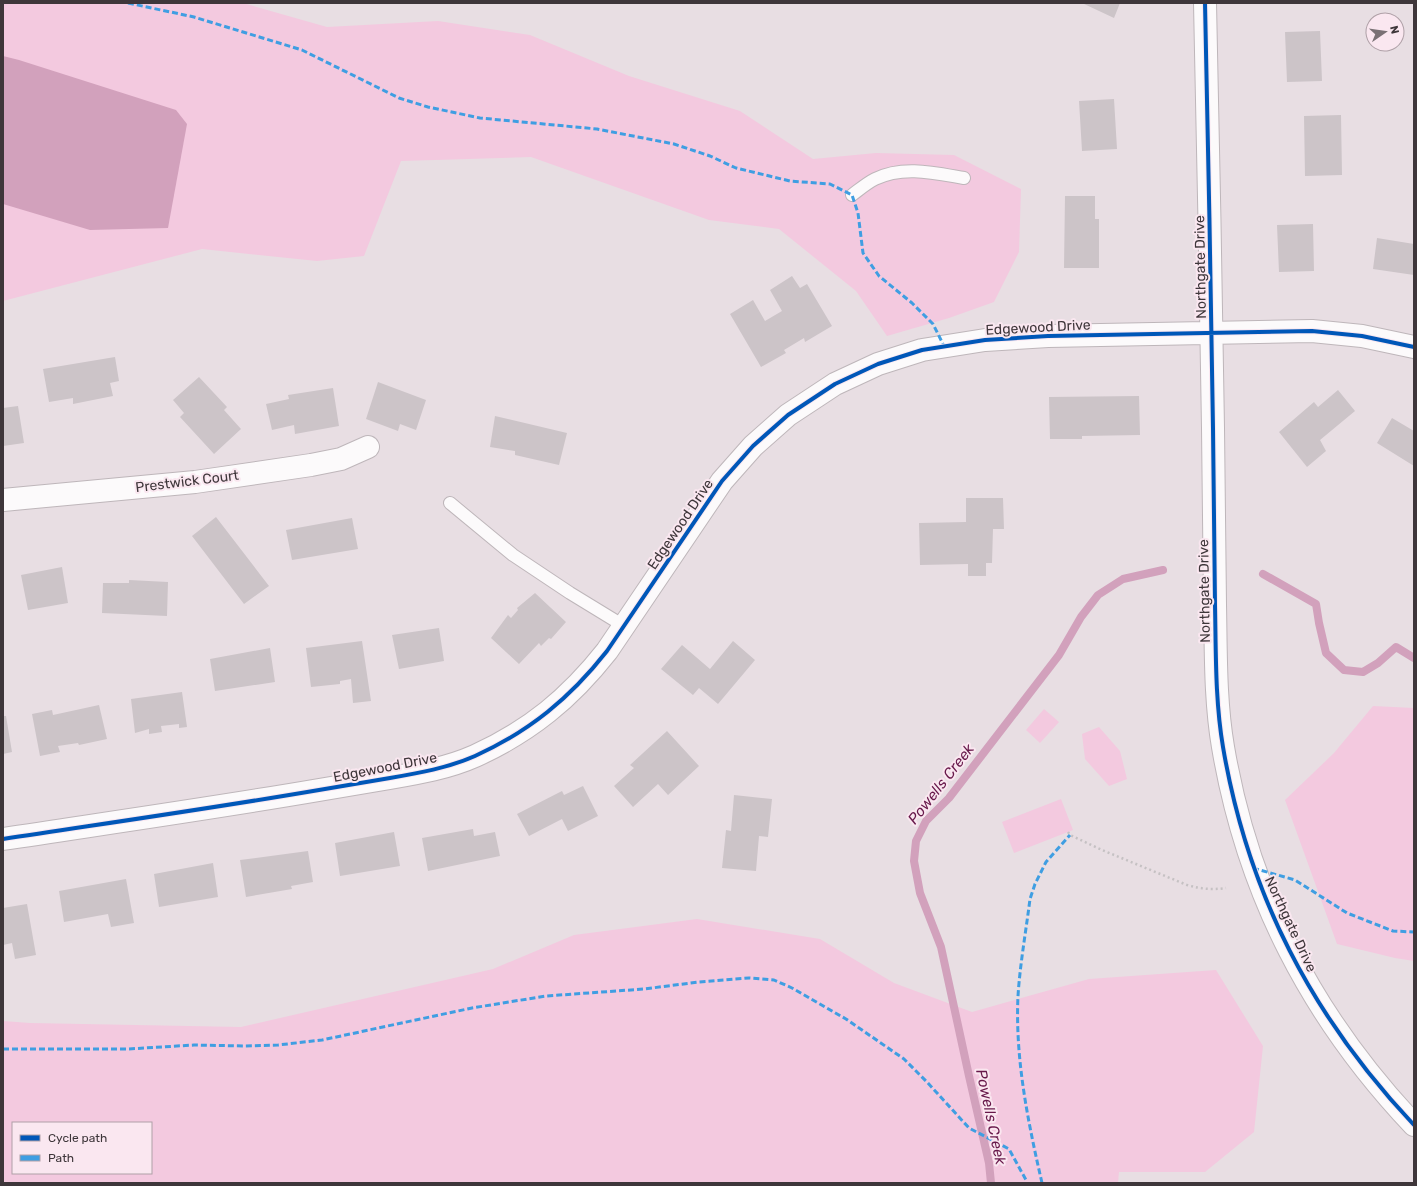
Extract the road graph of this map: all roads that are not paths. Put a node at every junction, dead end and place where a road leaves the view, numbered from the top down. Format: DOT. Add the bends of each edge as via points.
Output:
graph roads {
  1 [pos="1205,3"];
  2 [pos="964,178"];
  3 [pos="852,195"];
  4 [pos="1212,332"];
  5 [pos="1414,347"];
  6 [pos="368,448"];
  7 [pos="3,500"];
  8 [pos="450,503"];
  9 [pos="624,626"];
  10 [pos="3,839"];
  11 [pos="1414,1126"];
  1 -- 4 [label="street, Northgate Drive"];
  2 -- 3 [label="lane" via="930,172 894,172 875,179"];
  4 -- 5 [label="street, Edgewood Drive" via="1312,331 1362,336"];
  4 -- 9 [label="street, Edgewood Drive" via="984,340 922,350 878,364 835,384 788,415 753,446 727,475"];
  4 -- 11 [label="street, Northgate Drive" via="1216,671 1223,746 1235,808 1253,868 1277,926 1306,982 1343,1040 1385,1095"];
  6 -- 7 [label="street, Prestwick Court" via="340,459 311,465 194,482"];
  8 -- 9 [label="lane" via="513,555"];
  9 -- 10 [label="street, Edgewood Drive" via="591,672 561,702 527,728 474,757 434,771"];
}
